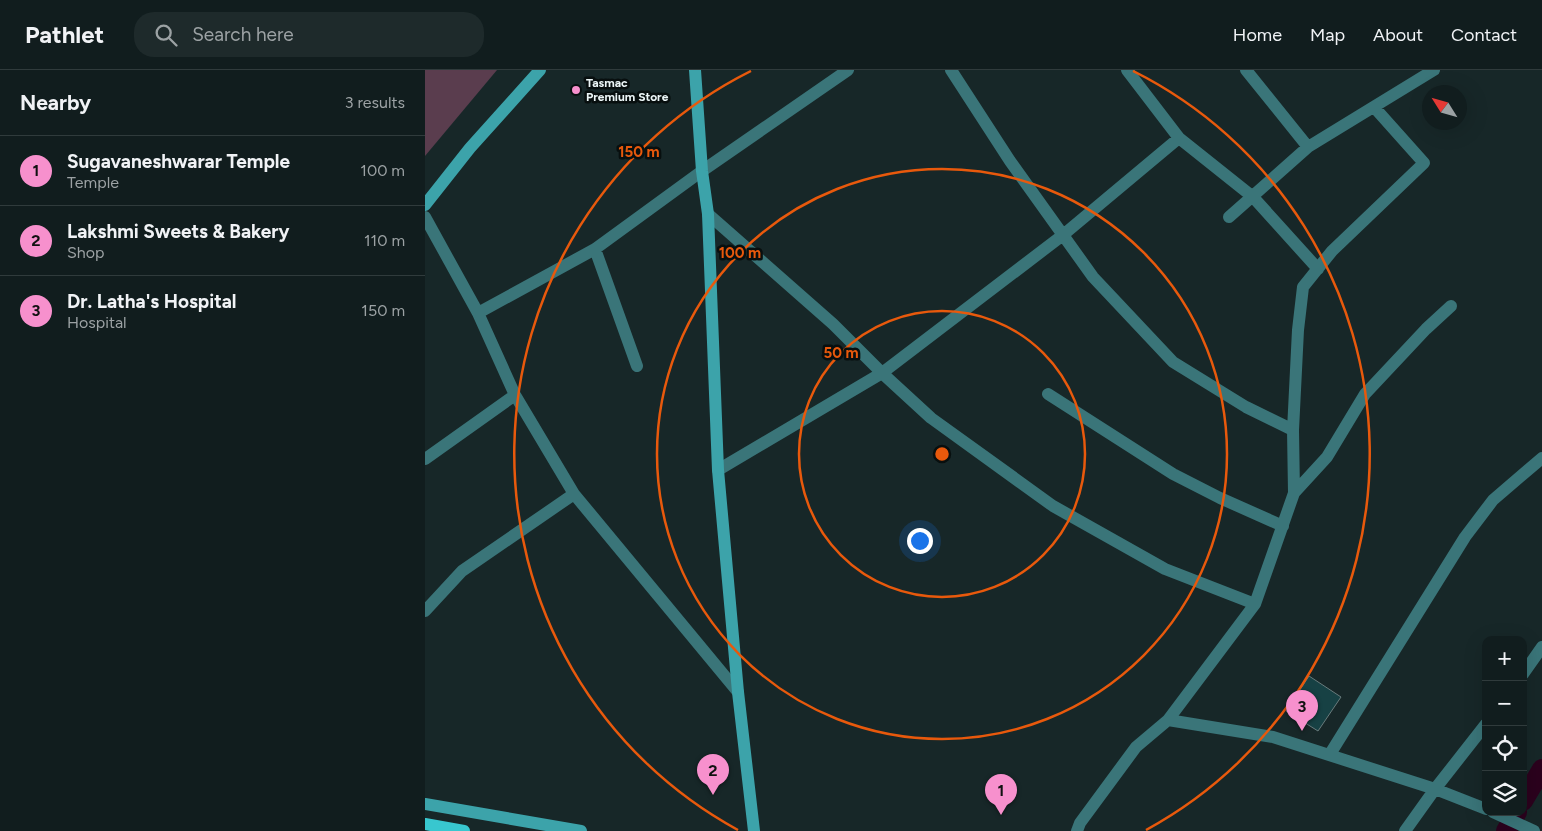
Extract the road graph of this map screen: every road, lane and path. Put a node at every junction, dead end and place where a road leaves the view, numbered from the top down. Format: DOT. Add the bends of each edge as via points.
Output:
graph roads {
  1 [pos="540,70"];
  2 [pos="695,70"];
  3 [pos="848,70"];
  4 [pos="951,70"];
  5 [pos="1127,70"];
  6 [pos="1246,70"];
  7 [pos="1434,70"];
  8 [pos="1374,107"];
  9 [pos="1179,138"];
  10 [pos="1308,148"];
  11 [pos="702,171"];
  12 [pos="1253,197"];
  13 [pos="425,205"];
  14 [pos="708,214"];
  15 [pos="425,217"];
  16 [pos="1229,217"];
  17 [pos="1063,235"];
  18 [pos="595,249"];
  19 [pos="1318,269"];
  20 [pos="1451,306"];
  21 [pos="479,313"];
  22 [pos="637,366"];
  23 [pos="882,373"];
  24 [pos="1048,394"];
  25 [pos="515,395"];
  26 [pos="1293,430"];
  27 [pos="1542,458"];
  28 [pos="425,459"];
  29 [pos="718,470"];
  30 [pos="1294,493"];
  31 [pos="575,494"];
  32 [pos="1283,526"];
  33 [pos="1255,604"];
  34 [pos="425,611"];
  35 [pos="1542,647"];
  36 [pos="1527,668"];
  37 [pos="738,692"];
  38 [pos="1168,720"];
  39 [pos="1484,726"];
  40 [pos="1330,754"];
  41 [pos="1435,789"];
  42 [pos="425,804"];
  43 [pos="1481,807"];
  44 [pos="1502,816"];
  45 [pos="425,824"];
  46 [pos="464,831"];
  47 [pos="581,831"];
  48 [pos="754,831"];
  49 [pos="1077,831"];
  50 [pos="1405,831"];
  51 [pos="1534,831"];
  1 -- 13 [label="street" via="470,148"];
  2 -- 11 [label="street"];
  3 -- 11 [label="street"];
  4 -- 17 [label="street"];
  5 -- 9 [label="street"];
  6 -- 10 [label="street"];
  7 -- 8 [label="street"];
  8 -- 10 [label="street"];
  8 -- 19 [label="street" via="1424,163 1332,251"];
  9 -- 12 [label="street"];
  9 -- 17 [label="street"];
  10 -- 12 [label="street"];
  11 -- 14 [label="street"];
  11 -- 18 [label="street"];
  12 -- 16 [label="street"];
  12 -- 19 [label="street"];
  14 -- 23 [label="street" via="833,324"];
  14 -- 29 [label="street"];
  15 -- 21 [label="street"];
  17 -- 23 [label="street"];
  17 -- 26 [label="street" via="1093,277 1173,362 1246,407"];
  18 -- 21 [label="street"];
  18 -- 22 [label="street"];
  19 -- 26 [label="street" via="1303,287"];
  20 -- 30 [label="street" via="1365,394 1327,457"];
  21 -- 25 [label="street"];
  23 -- 29 [label="street"];
  23 -- 33 [label="street" via="931,418 1053,506 1165,569"];
  24 -- 32 [label="street" via="1173,474"];
  25 -- 28 [label="street"];
  25 -- 31 [label="street"];
  26 -- 30 [label="street"];
  27 -- 40 [label="street" via="1493,500 1465,537"];
  29 -- 37 [label="street"];
  30 -- 32 [label="street"];
  31 -- 34 [label="street" via="463,571"];
  31 -- 37 [label="street"];
  32 -- 33 [label="street"];
  33 -- 38 [label="street"];
  35 -- 36 [label="street"];
  37 -- 48 [label="street"];
  38 -- 40 [label="street" via="1273,738"];
  38 -- 49 [label="street" via="1137,747"];
  39 -- 41 [label="street"];
  40 -- 41 [label="street"];
  41 -- 43 [label="street"];
  41 -- 50 [label="street"];
  42 -- 47 [label="street"];
  44 -- 51 [label="street"];
  45 -- 46 [label="main road"];
}
